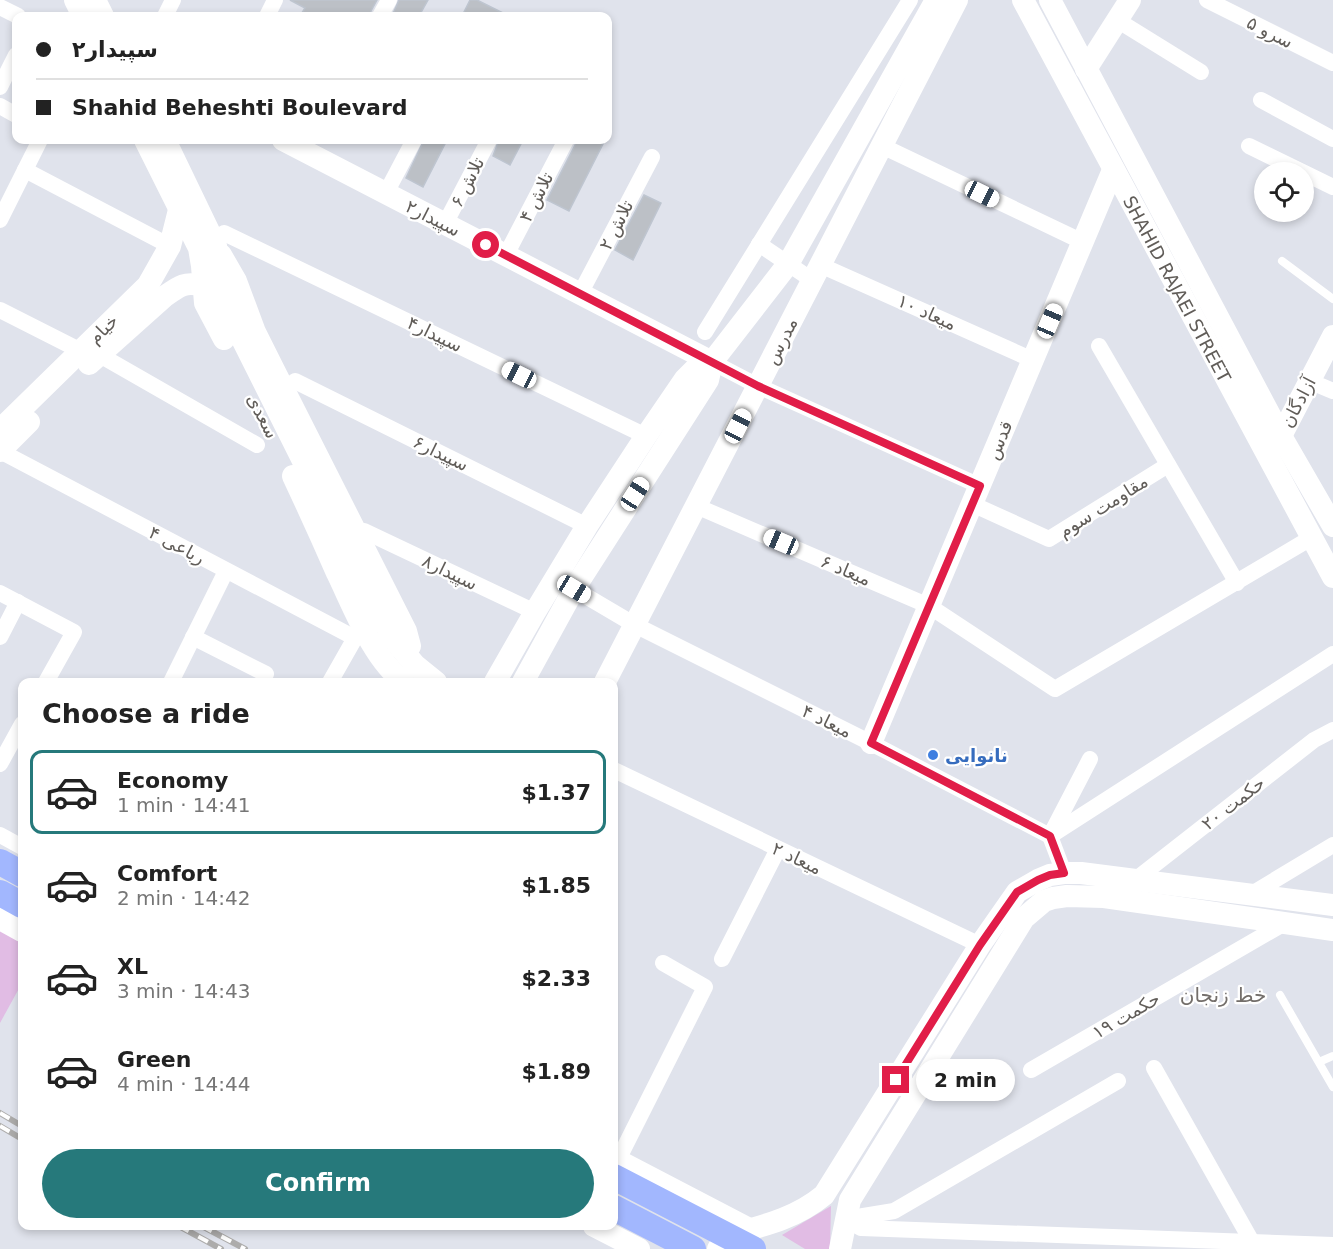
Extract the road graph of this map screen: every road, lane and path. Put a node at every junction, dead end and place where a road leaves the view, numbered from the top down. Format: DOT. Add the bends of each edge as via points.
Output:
graph roads {
  1 [pos="910,0"];
  2 [pos="936,0"];
  3 [pos="957,0"];
  4 [pos="1023,0"];
  5 [pos="1050,0"];
  6 [pos="1130,0"];
  7 [pos="1208,0"];
  8 [pos="1117,20"];
  9 [pos="893,27"];
  10 [pos="923,43"];
  11 [pos="12,63"];
  12 [pos="1333,63"];
  13 [pos="1086,69"];
  14 [pos="1201,72"];
  15 [pos="0,87"];
  16 [pos="1261,100"];
  17 [pos="1333,139"];
  18 [pos="38,144"];
  19 [pos="147,144"];
  20 [pos="167,144"];
  21 [pos="412,144"];
  22 [pos="487,144"];
  23 [pos="564,144"];
  24 [pos="313,146"];
  25 [pos="882,146"];
  26 [pos="1249,146"];
  27 [pos="652,157"];
  28 [pos="25,170"];
  29 [pos="1113,170"];
  30 [pos="1333,187"];
  31 [pos="386,193"];
  32 [pos="180,210"];
  33 [pos="0,220"];
  34 [pos="445,224"];
  35 [pos="220,239"];
  36 [pos="1083,242"];
  37 [pos="759,244"];
  38 [pos="170,246"];
  39 [pos="506,255"];
  40 [pos="1282,261"];
  41 [pos="788,264"];
  42 [pos="816,272"];
  43 [pos="160,286"];
  44 [pos="203,286"];
  45 [pos="580,294"];
  46 [pos="1333,299"];
  47 [pos="0,310"];
  48 [pos="705,332"];
  49 [pos="1333,336"];
  50 [pos="1099,346"];
  51 [pos="89,353"];
  52 [pos="1033,360"];
  53 [pos="712,362"];
  54 [pos="295,381"];
  55 [pos="1309,381"];
  56 [pos="758,386"];
  57 [pos="1333,391"];
  58 [pos="0,430"];
  59 [pos="646,436"];
  60 [pos="1271,440"];
  61 [pos="257,445"];
  62 [pos="0,451"];
  63 [pos="1168,465"];
  64 [pos="976,495"];
  65 [pos="696,506"];
  66 [pos="587,526"];
  67 [pos="1333,526"];
  68 [pos="364,531"];
  69 [pos="1311,538"];
  70 [pos="226,571"];
  71 [pos="1333,577"];
  72 [pos="1237,583"];
  73 [pos="574,589"];
  74 [pos="0,593"];
  75 [pos="18,602"];
  76 [pos="929,606"];
  77 [pos="535,612"];
  78 [pos="634,626"];
  79 [pos="0,637"];
  80 [pos="194,638"];
  81 [pos="1333,654"];
  82 [pos="266,674"];
  83 [pos="409,674"];
  84 [pos="48,678"];
  85 [pos="173,678"];
  86 [pos="332,678"];
  87 [pos="497,678"];
  88 [pos="525,678"];
  89 [pos="607,678"];
  90 [pos="1333,730"];
  91 [pos="18,731"];
  92 [pos="871,743"];
  93 [pos="1090,759"];
  94 [pos="0,764"];
  95 [pos="618,773"];
  96 [pos="0,835"];
  97 [pos="1050,836"];
  98 [pos="18,845"];
  99 [pos="1333,845"];
  100 [pos="778,849"];
  101 [pos="0,862"];
  102 [pos="18,872"];
  103 [pos="1064,873"];
  104 [pos="1135,880"];
  105 [pos="0,893"];
  106 [pos="1250,895"];
  107 [pos="18,903"];
  108 [pos="1333,907"];
  109 [pos="0,919"];
  110 [pos="1283,924"];
  111 [pos="18,928"];
  112 [pos="1331,934"];
  113 [pos="980,945"];
  114 [pos="722,959"];
  115 [pos="663,963"];
  116 [pos="1280,995"];
  117 [pos="1333,1056"];
  118 [pos="1319,1062"];
  119 [pos="1154,1068"];
  120 [pos="1031,1070"];
  121 [pos="1118,1081"];
  122 [pos="1333,1088"];
  123 [pos="618,1158"];
  124 [pos="618,1166"];
  125 [pos="618,1166"];
  126 [pos="824,1195"];
  127 [pos="618,1210"];
  128 [pos="845,1219"];
  129 [pos="602,1230"];
  130 [pos="753,1239"];
  131 [pos="722,1242"];
  132 [pos="1252,1242"];
  133 [pos="1185,1244"];
  134 [pos="1333,1245"];
  135 [pos="1302,1246"];
  136 [pos="639,1249"];
  137 [pos="693,1249"];
  138 [pos="840,1249"];
  1 -- 9 [label="street"];
  2 -- 10 [label="street, مدرس"];
  3 -- 10 [label="street, مدرس"];
  4 -- 29 [label="street, SHAHID RAJAEI STREET"];
  5 -- 13 [label="street, SHAHID RAJAEI STREET"];
  6 -- 8 [label="street"];
  7 -- 12 [label="street, سرو ۵"];
  8 -- 13 [label="street"];
  8 -- 14 [label="street"];
  9 -- 10 [label="street"];
  9 -- 37 [label="street"];
  10 -- 25 [label="street, مدرس"];
  10 -- 41 [label="street, مدرس"];
  11 -- 15 [label="street"];
  13 -- 60 [label="street, SHAHID RAJAEI STREET"];
  16 -- 17 [label="street"];
  18 -- 28 [label="street"];
  19 -- 32 [label="street, سعدی"];
  20 -- 35 [label="street, سعدی"];
  21 -- 31 [label="street"];
  22 -- 34 [label="street, تلاش ۶"];
  23 -- 39 [label="street, تلاش ۴"];
  24 -- 31 [label="street, سپیدار۲"];
  25 -- 36 [label="street"];
  25 -- 42 [label="street, مدرس"];
  26 -- 30 [label="street"];
  27 -- 45 [label="street, تلاش ۲"];
  28 -- 33 [label="street"];
  28 -- 38 [label="street"];
  29 -- 36 [label="street, قدس"];
  29 -- 60 [label="street, SHAHID RAJAEI STREET"];
  31 -- 34 [label="street, سپیدار۲"];
  32 -- 38 [label="street, خیام"];
  32 -- 44 [label="street, سعدی" via="199,248"];
  34 -- 39 [label="street, سپیدار۲"];
  35 -- 59 [label="street, سپیدار۴"];
  35 -- 83 [label="street, سعدی" via="220,289 225,305"];
  36 -- 52 [label="street, قدس"];
  37 -- 41 [label="street, میعاد ۱۰"];
  37 -- 48 [label="street"];
  38 -- 43 [label="street, خیام"];
  39 -- 45 [label="street, سپیدار۲"];
  40 -- 46 [label="lane"];
  41 -- 42 [label="street, میعاد ۱۰"];
  41 -- 53 [label="street, مدرس"];
  42 -- 52 [label="street, میعاد ۱۰"];
  42 -- 56 [label="street, مدرس"];
  43 -- 44 [label="street"];
  43 -- 51 [label="street, خیام"];
  44 -- 83 [label="street, سعدی" via="205,303 280,449 367,634 395,675"];
  45 -- 53 [label="street, سپیدار۲"];
  47 -- 51 [label="street"];
  49 -- 55 [label="street, آزادگان"];
  50 -- 63 [label="street"];
  51 -- 58 [label="street, خیام"];
  51 -- 61 [label="street"];
  51 -- 62 [label="street, خیام"];
  52 -- 64 [label="street, قدس"];
  53 -- 56 [label="street"];
  53 -- 59 [label="street" via="696,368 685,379"];
  53 -- 73 [label="street" via="708,380"];
  54 -- 66 [label="street, سپیدار۶"];
  55 -- 57 [label="street"];
  55 -- 60 [label="street, آزادگان"];
  56 -- 64 [label="street"];
  56 -- 65 [label="street, مدرس"];
  59 -- 66 [label="street"];
  60 -- 67 [label="street, SHAHID RAJAEI STREET"];
  60 -- 69 [label="street, SHAHID RAJAEI STREET"];
  62 -- 70 [label="street, رباعی ۴"];
  63 -- 64 [label="street, مقاومت سوم" via="1050,539"];
  63 -- 72 [label="street"];
  64 -- 76 [label="street, قدس"];
  65 -- 76 [label="street, میعاد ۶"];
  65 -- 78 [label="street, مدرس"];
  66 -- 77 [label="street"];
  68 -- 77 [label="street, سپیدار۸"];
  69 -- 71 [label="street, SHAHID RAJAEI STREET"];
  69 -- 72 [label="street"];
  70 -- 80 [label="street"];
  70 -- 86 [label="street, رباعی ۴" via="355,638"];
  72 -- 76 [label="street, میعاد ۶" via="1054,689"];
  73 -- 78 [label="street, میعاد ۴"];
  73 -- 88 [label="street"];
  74 -- 75 [label="street"];
  75 -- 79 [label="street"];
  75 -- 84 [label="street" via="74,632"];
  76 -- 92 [label="street, قدس"];
  77 -- 87 [label="street"];
  78 -- 89 [label="street, مدرس"];
  78 -- 92 [label="street, میعاد ۴"];
  80 -- 82 [label="street"];
  80 -- 85 [label="street"];
  81 -- 97 [label="street"];
  90 -- 104 [label="street, حکمت ۲۰" via="1314,740"];
  91 -- 94 [label="street"];
  92 -- 97 [label="street, میعاد ۴"];
  93 -- 97 [label="street"];
  95 -- 100 [label="street, میعاد ۲"];
  96 -- 98 [label="street"];
  97 -- 103 [label="street"];
  99 -- 106 [label="street"];
  100 -- 113 [label="street, میعاد ۲"];
  100 -- 114 [label="street"];
  101 -- 102 [label="main road"];
  103 -- 104 [label="street"];
  103 -- 113 [label="street" via="1050,875 1017,892"];
  104 -- 106 [label="street"];
  105 -- 107 [label="main road"];
  106 -- 108 [label="street"];
  108 -- 112 [label="street"];
  109 -- 111 [label="street"];
  110 -- 112 [label="street"];
  110 -- 120 [label="street, حکمت ۱۹"];
  110 -- 128 [label="street" via="1104,897 1067,896 1044,901 1024,918 850,1200"];
  113 -- 126 [label="street"];
  115 -- 123 [label="street" via="705,987"];
  116 -- 118 [label="lane"];
  117 -- 118 [label="lane"];
  118 -- 122 [label="lane"];
  119 -- 132 [label="street"];
  121 -- 128 [label="street" via="894,1210"];
  124 -- 130 [label="street"];
  125 -- 131 [label="main road"];
  126 -- 128 [label="street" via="823,1203 830,1216"];
  126 -- 130 [label="street" via="812,1206"];
  127 -- 137 [label="main road"];
  128 -- 133 [label="street" via="861,1228"];
  128 -- 138 [label="street"];
  129 -- 136 [label="street"];
  130 -- 131 [label="main road"];
  132 -- 133 [label="street"];
  132 -- 135 [label="street"];
  134 -- 135 [label="street"];
}
